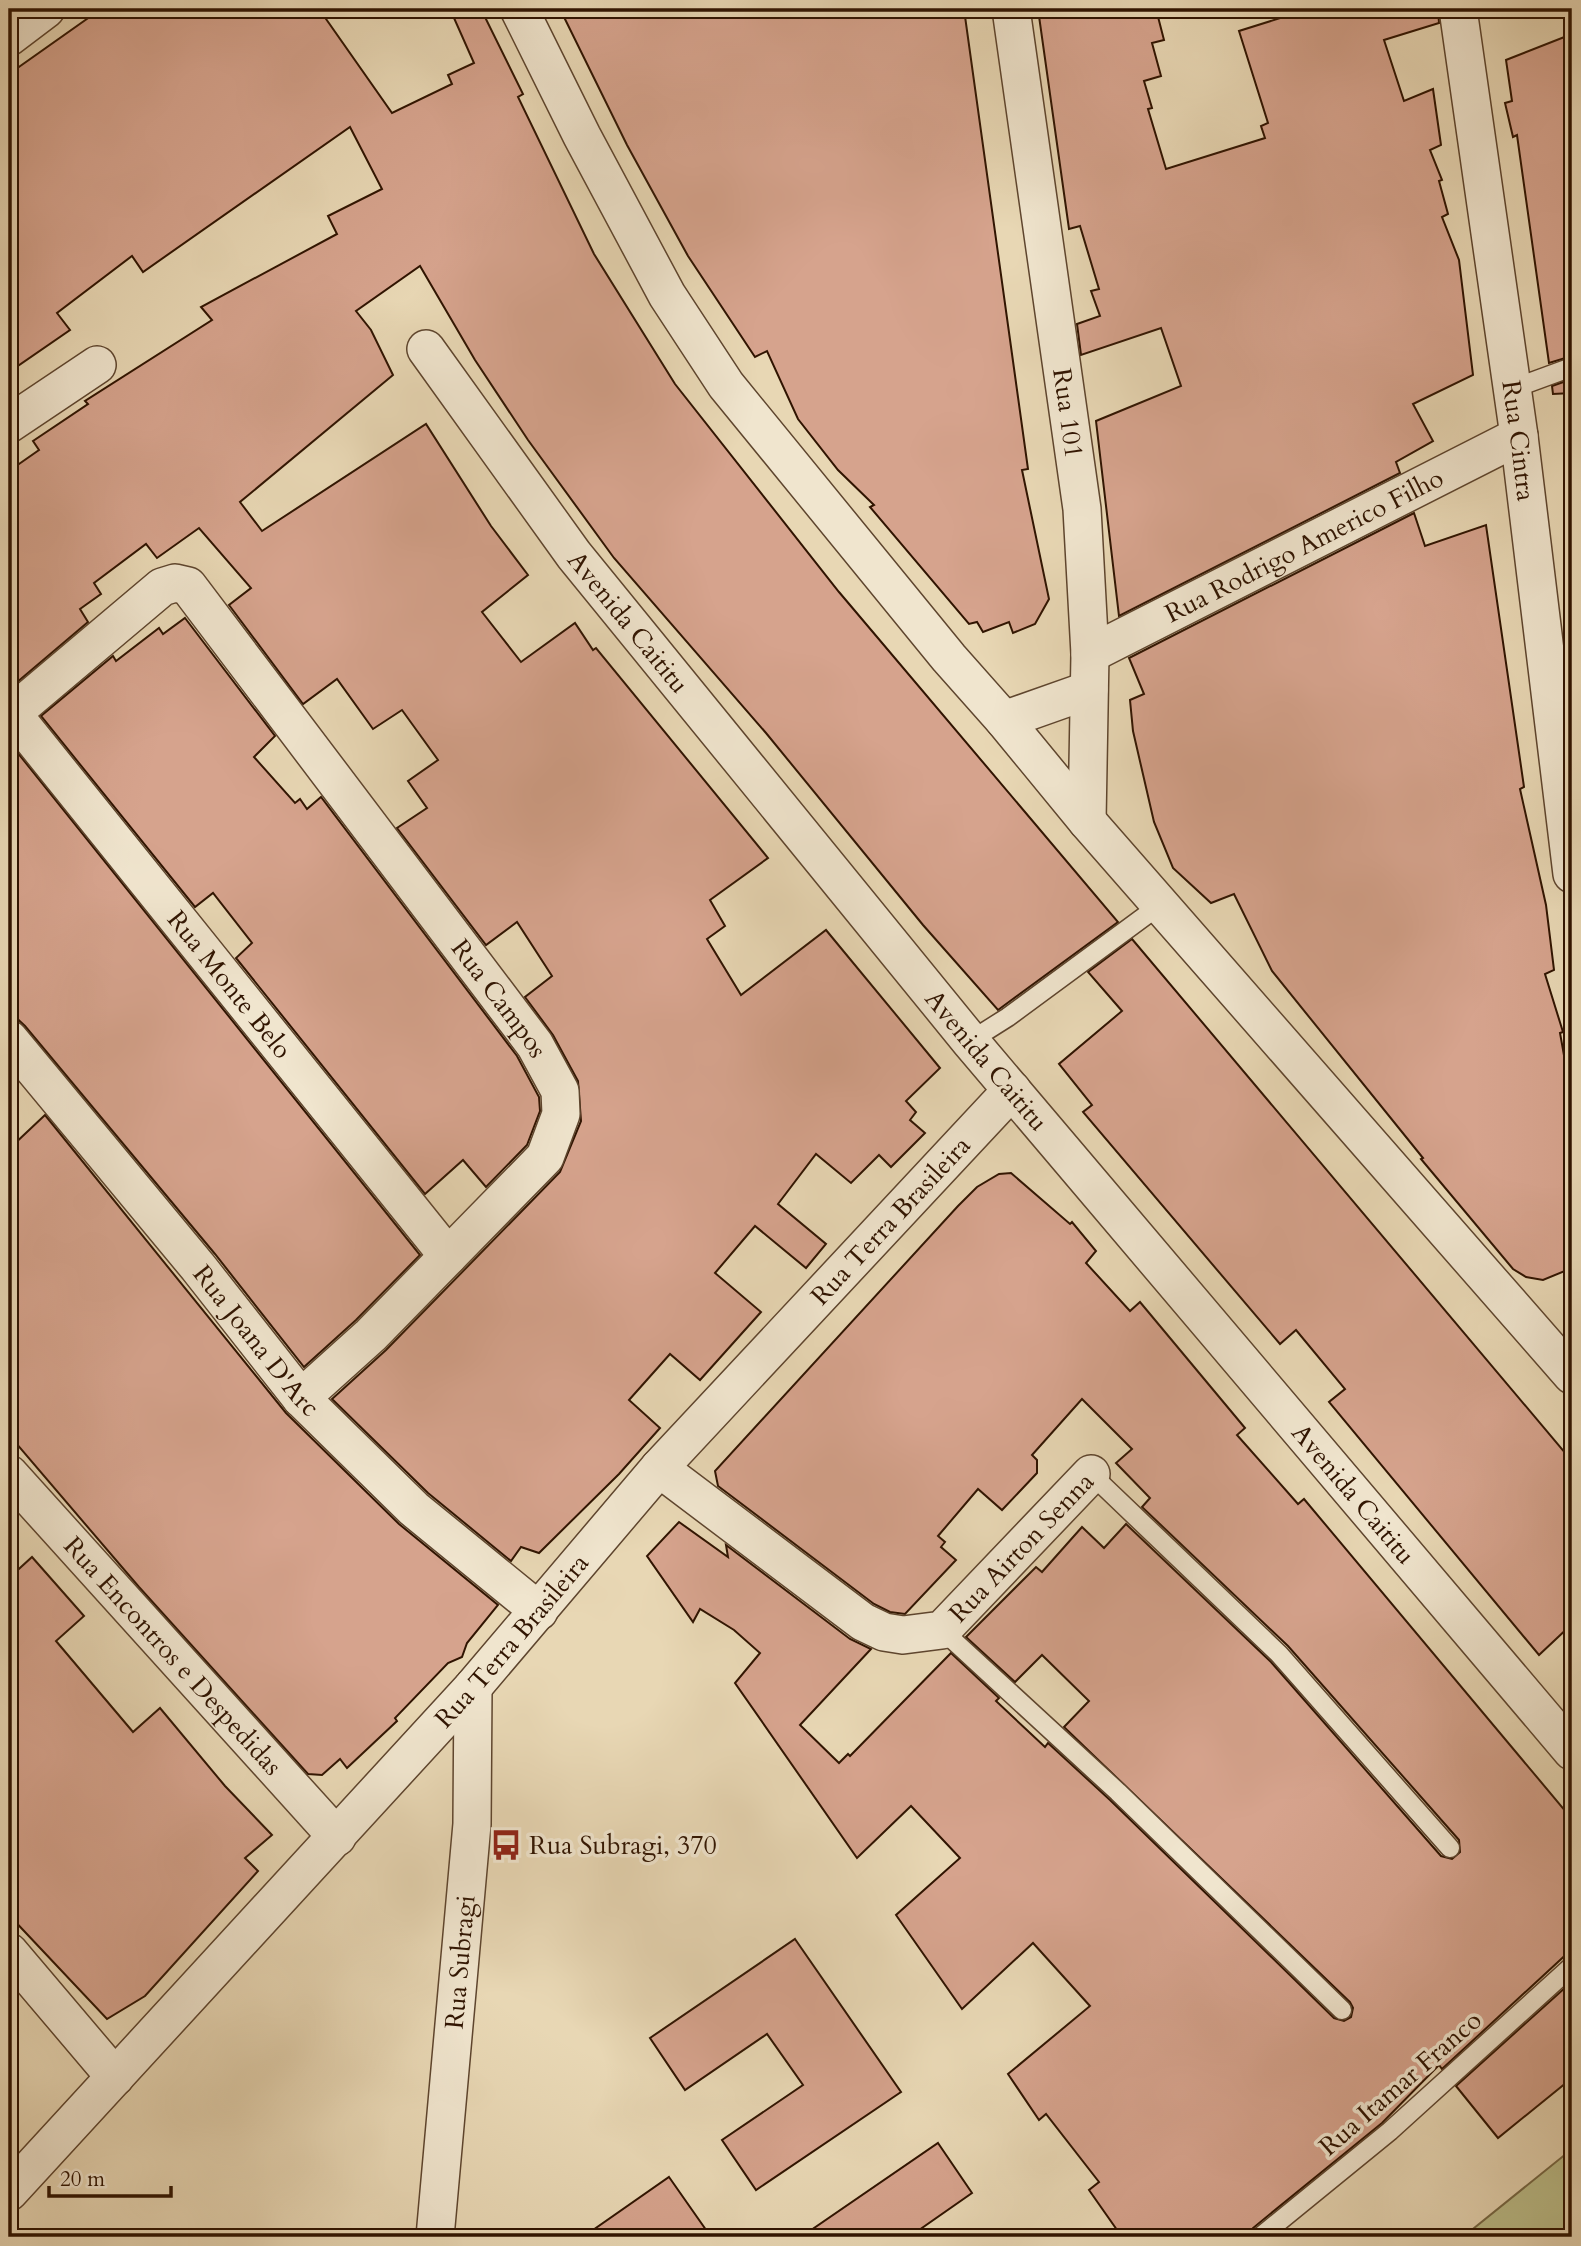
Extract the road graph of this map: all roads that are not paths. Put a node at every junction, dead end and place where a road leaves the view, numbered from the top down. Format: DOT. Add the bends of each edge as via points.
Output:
graph roads {
  1 [pos="46,9"];
  2 [pos="519,9"];
  3 [pos="1011,9"];
  4 [pos="1458,9"];
  5 [pos="9,37"];
  6 [pos="426,349"];
  7 [pos="97,365"];
  8 [pos="1572,367"];
  9 [pos="1512,389"];
  10 [pos="9,424"];
  11 [pos="1519,436"];
  12 [pos="1090,654"];
  13 [pos="1088,690"];
  14 [pos="10,715"];
  15 [pos="1004,720"];
  16 [pos="1087,821"];
  17 [pos="1572,874"];
  18 [pos="1160,905"];
  19 [pos="9,1039"];
  20 [pos="970,1041"];
  21 [pos="1012,1090"];
  22 [pos="448,1255"];
  23 [pos="1572,1375"];
  24 [pos="301,1398"];
  25 [pos="659,1468"];
  26 [pos="9,1474"];
  27 [pos="1091,1474"];
  28 [pos="538,1611"];
  29 [pos="942,1630"];
  30 [pos="473,1687"];
  31 [pos="1572,1751"];
  32 [pos="337,1837"];
  33 [pos="1450,1848"];
  34 [pos="9,1952"];
  35 [pos="1572,1966"];
  36 [pos="1342,2010"];
  37 [pos="115,2077"];
  38 [pos="9,2192"];
  39 [pos="435,2237"];
  40 [pos="1260,2237"];
  1 -- 5 [label="street"];
  2 -- 15 [label="street" via="667,295 726,385 948,658"];
  3 -- 12 [label="street, Rua 101" via="1082,509"];
  4 -- 9 [label="street, Rua Cintra"];
  6 -- 20 [label="street, Avenida Caititu" via="574,555"];
  7 -- 10 [label="street"];
  8 -- 9 [label="lane"];
  9 -- 11 [label="street, Rua Cintra"];
  11 -- 12 [label="street, Rua Rodrigo Americo Filho"];
  11 -- 17 [label="street, Rua Cintra"];
  12 -- 13 [label="street, Rua 101"];
  13 -- 15 [label="street"];
  13 -- 16 [label="street, Rua 101"];
  14 -- 22 [label="street, Rua Monte Belo"];
  14 -- 22 [label="street, Rua Campos" via="162,587 182,583 193,592 536,1045 560,1091 561,1114 545,1157"];
  15 -- 16 [label="street"];
  16 -- 18 [label="street"];
  18 -- 20 [label="lane"];
  18 -- 23 [label="street"];
  19 -- 24 [label="street, Rua Joana D'Arc"];
  20 -- 21 [label="street, Avenida Caititu"];
  21 -- 25 [label="street, Rua Terra Brasileira"];
  21 -- 31 [label="street, Avenida Caititu"];
  22 -- 24 [label="street, Rua Campos" via="371,1335"];
  24 -- 28 [label="street, Rua Joana D'Arc" via="414,1509"];
  25 -- 28 [label="street, Rua Terra Brasileira"];
  25 -- 29 [label="street, Rua Airton Senna" via="863,1622 903,1635"];
  26 -- 32 [label="street, Rua Encontros e Despedidas"];
  27 -- 29 [label="street, Rua Airton Senna"];
  27 -- 33 [label="lane, Rua Airton Senna" via="1279,1654"];
  28 -- 30 [label="street, Rua Terra Brasileira"];
  29 -- 36 [label="lane" via="1118,1792"];
  30 -- 32 [label="street, Rua Terra Brasileira"];
  30 -- 39 [label="street, Rua Subragi" via="472,1824"];
  32 -- 37 [label="street, Rua Terra Brasileira"];
  34 -- 37 [label="street"];
  35 -- 40 [label="lane, Rua Itamar Franco" via="1390,2131"];
  37 -- 38 [label="street, Rua Terra Brasileira"];
}
